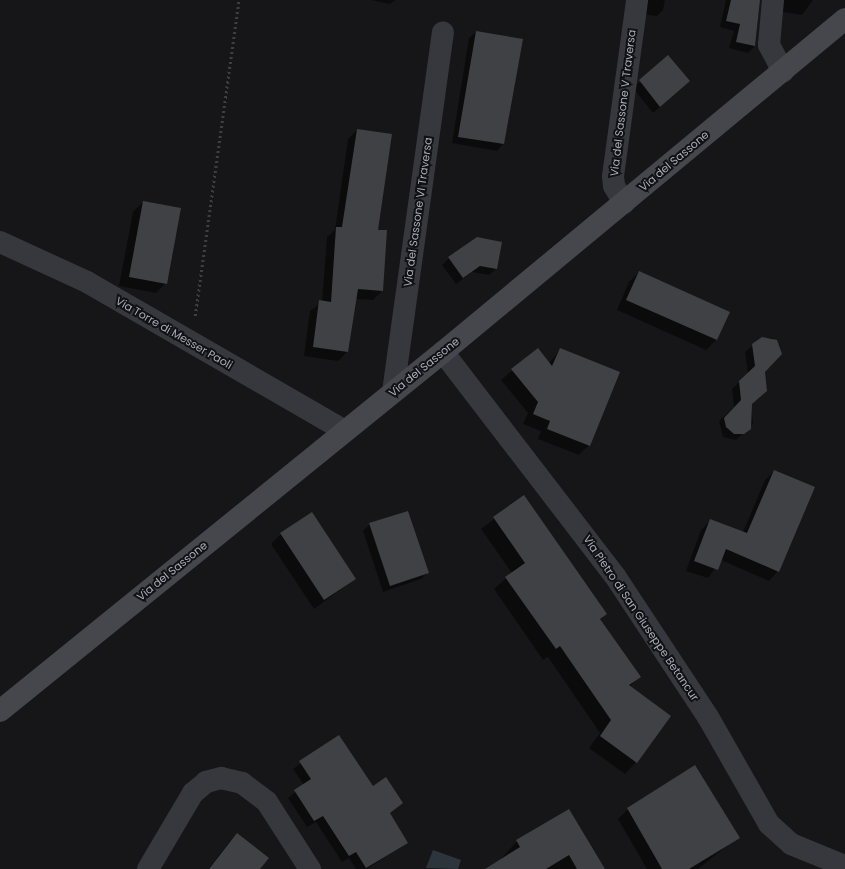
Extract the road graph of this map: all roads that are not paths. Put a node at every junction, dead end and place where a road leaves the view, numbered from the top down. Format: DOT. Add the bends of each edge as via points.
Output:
graph roads {
  1 [pos="637,0"];
  2 [pos="773,0"];
  3 [pos="845,19"];
  4 [pos="443,32"];
  5 [pos="783,71"];
  6 [pos="624,203"];
  7 [pos="0,242"];
  8 [pos="443,352"];
  9 [pos="393,392"];
  10 [pos="345,431"];
  11 [pos="0,711"];
  12 [pos="845,866"];
  13 [pos="148,869"];
  14 [pos="310,869"];
  1 -- 6 [label="street, Via del Sassone V Traversa" via="613,176 614,186"];
  2 -- 5 [label="street" via="769,45"];
  3 -- 5 [label="main road, Via del Sassone"];
  4 -- 9 [label="street, Via del Sassone VI Traversa"];
  5 -- 6 [label="main road, Via del Sassone"];
  6 -- 8 [label="main road, Via del Sassone"];
  7 -- 10 [label="street, Via Torre di Messer Paoli" via="87,282"];
  8 -- 9 [label="main road, Via del Sassone"];
  8 -- 12 [label="street, Via Pietro di San Giuseppe Betancur" via="615,576 708,717 769,824 791,844"];
  9 -- 10 [label="main road, Via del Sassone"];
  10 -- 11 [label="main road, Via del Sassone"];
  13 -- 14 [label="street" via="193,793 206,782 229,778 254,790 267,802"];
}
